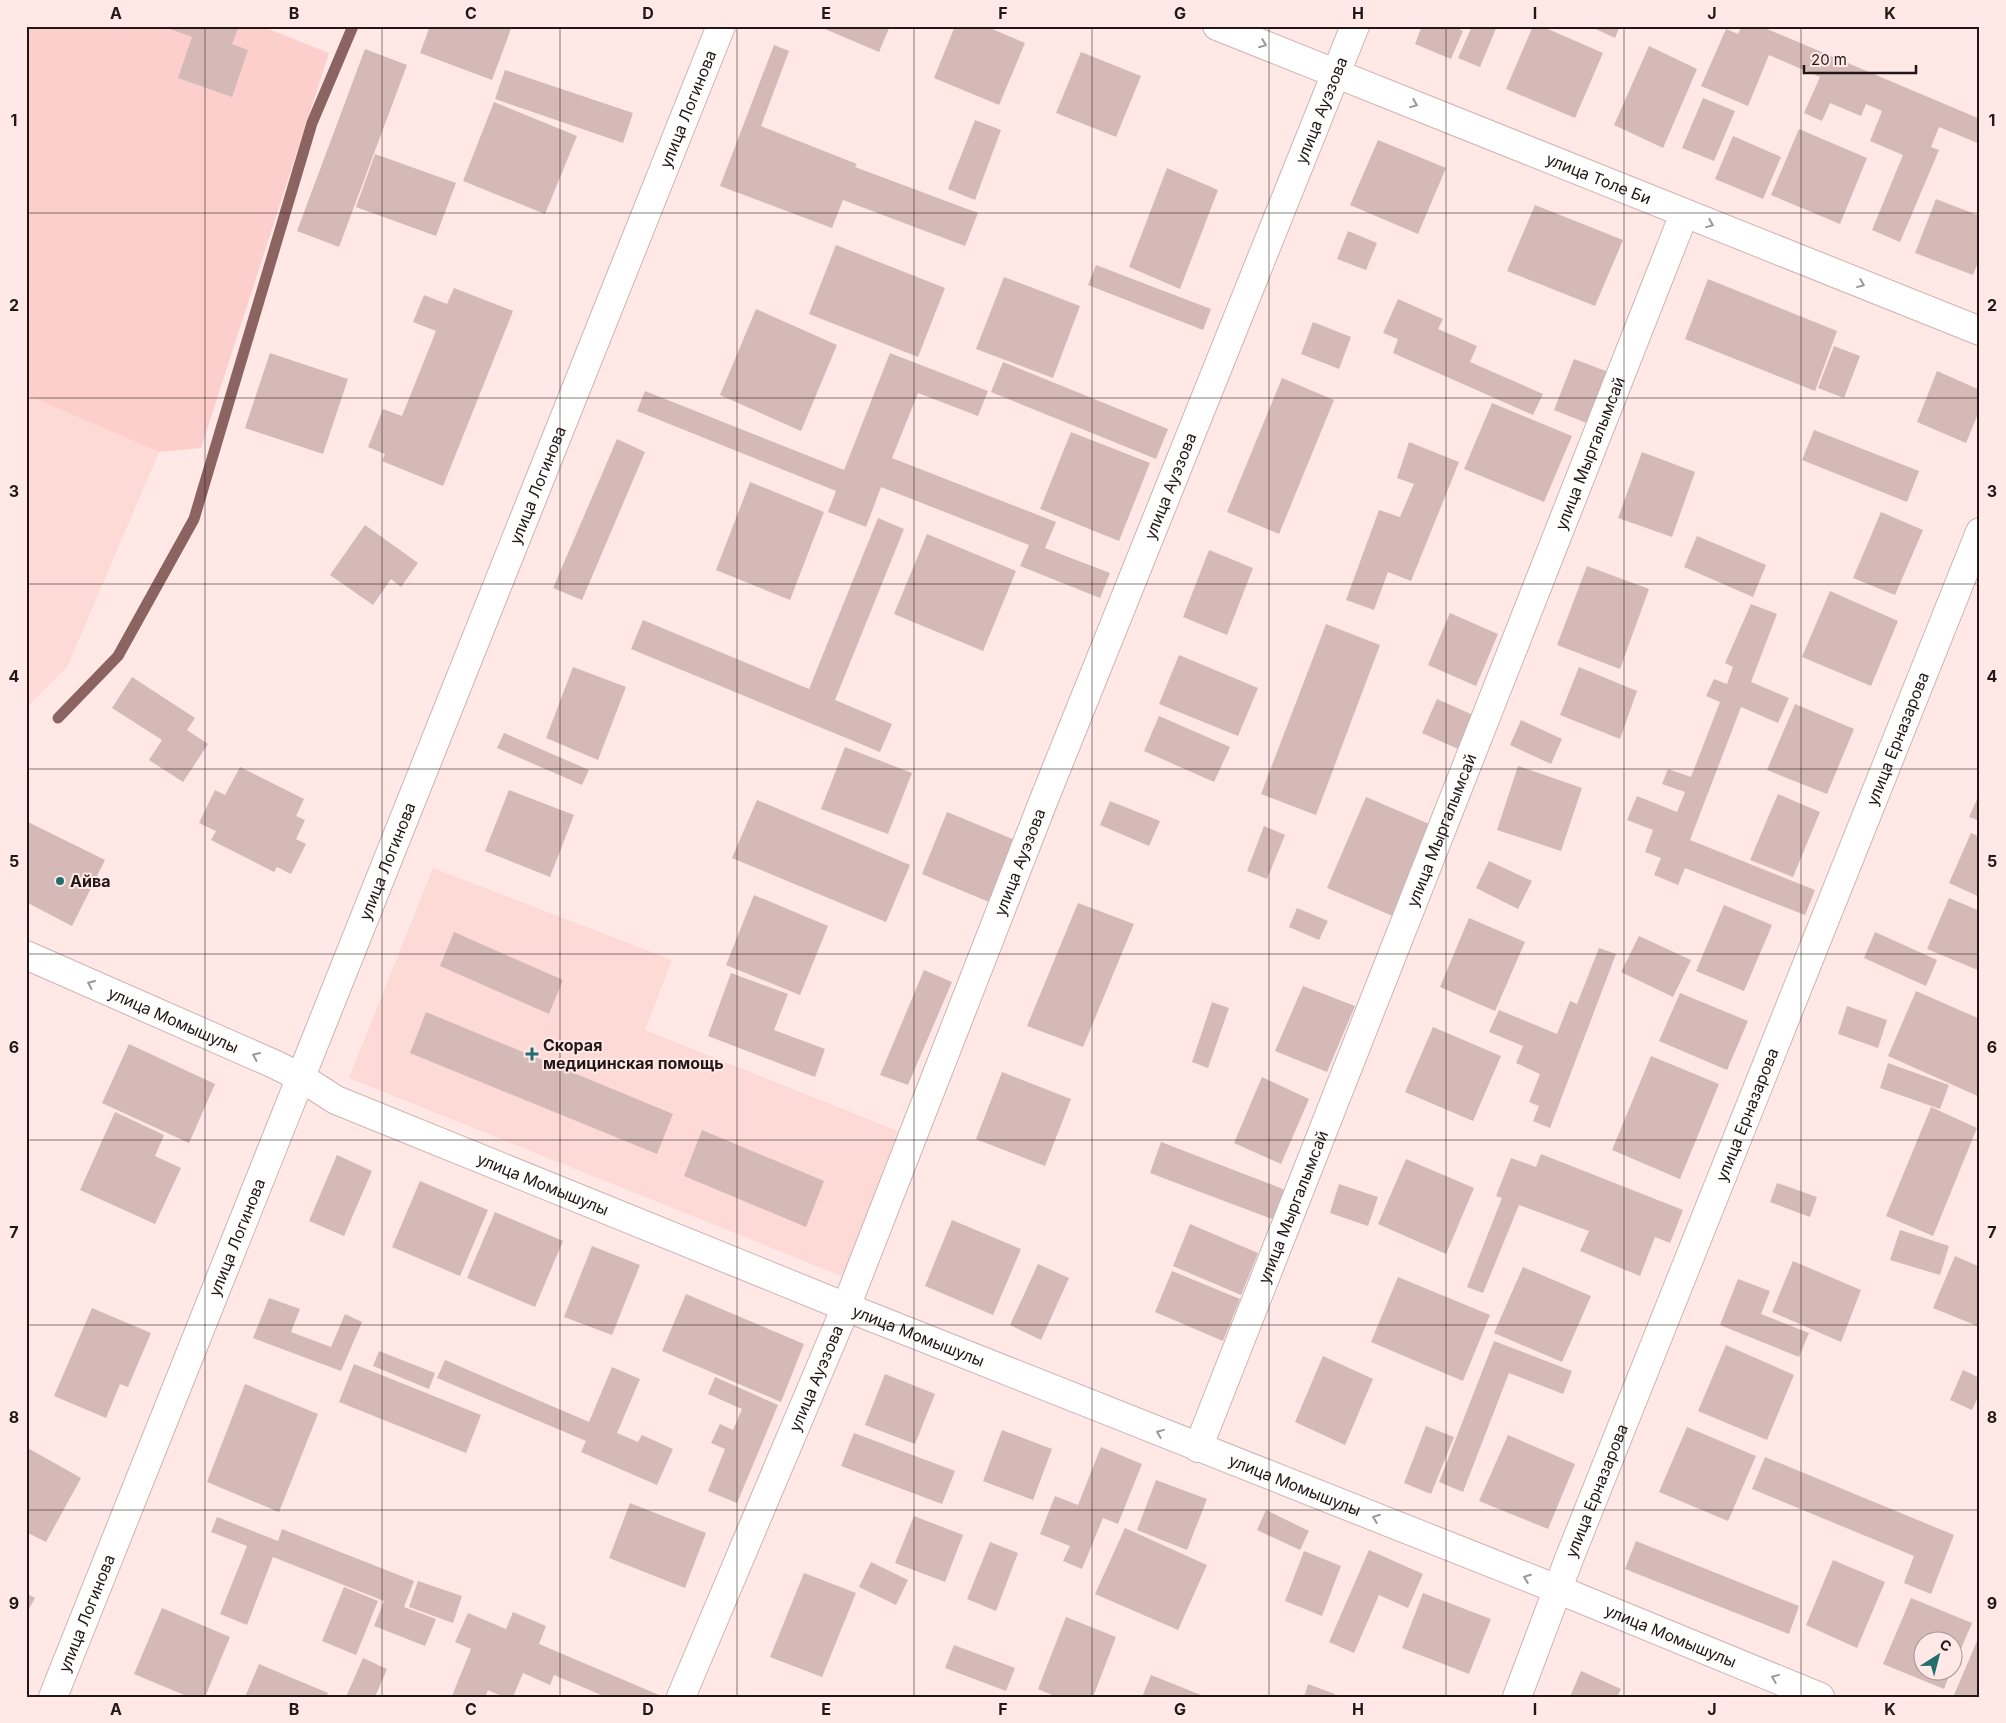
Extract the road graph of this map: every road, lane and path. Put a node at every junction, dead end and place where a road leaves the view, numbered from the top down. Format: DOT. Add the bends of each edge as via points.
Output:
graph roads {
  1 [pos="721,26"];
  2 [pos="1217,26"];
  3 [pos="1355,26"];
  4 [pos="1335,72"];
  5 [pos="1684,214"];
  6 [pos="1980,331"];
  7 [pos="1980,532"];
  8 [pos="26,955"];
  9 [pos="300,1077"];
  10 [pos="846,1307"];
  11 [pos="1198,1448"];
  12 [pos="1557,1589"];
  13 [pos="54,1697"];
  14 [pos="681,1697"];
  15 [pos="1517,1697"];
  16 [pos="1820,1697"];
  1 -- 9 [label="street, улица Логинова"];
  2 -- 4 [label="street, улица Толе Би, one-way"];
  3 -- 4 [label="street, улица Ауэзова"];
  4 -- 5 [label="street, улица Толе Би, one-way"];
  4 -- 10 [label="street, улица Ауэзова"];
  5 -- 6 [label="street, улица Толе Би, one-way"];
  5 -- 11 [label="street, улица Мыргалымсай"];
  7 -- 12 [label="street, улица Ерназарова"];
  9 -- 8 [label="street, улица Момышулы, one-way"];
  9 -- 10 [label="street, улица Момышулы" via="336,1100"];
  9 -- 13 [label="street, улица Логинова"];
  11 -- 10 [label="street, улица Момышулы, one-way"];
  10 -- 14 [label="street, улица Ауэзова"];
  12 -- 11 [label="street, улица Момышулы, one-way"];
  12 -- 15 [label="street, улица Ерназарова"];
  16 -- 12 [label="street, улица Момышулы, one-way"];
}
